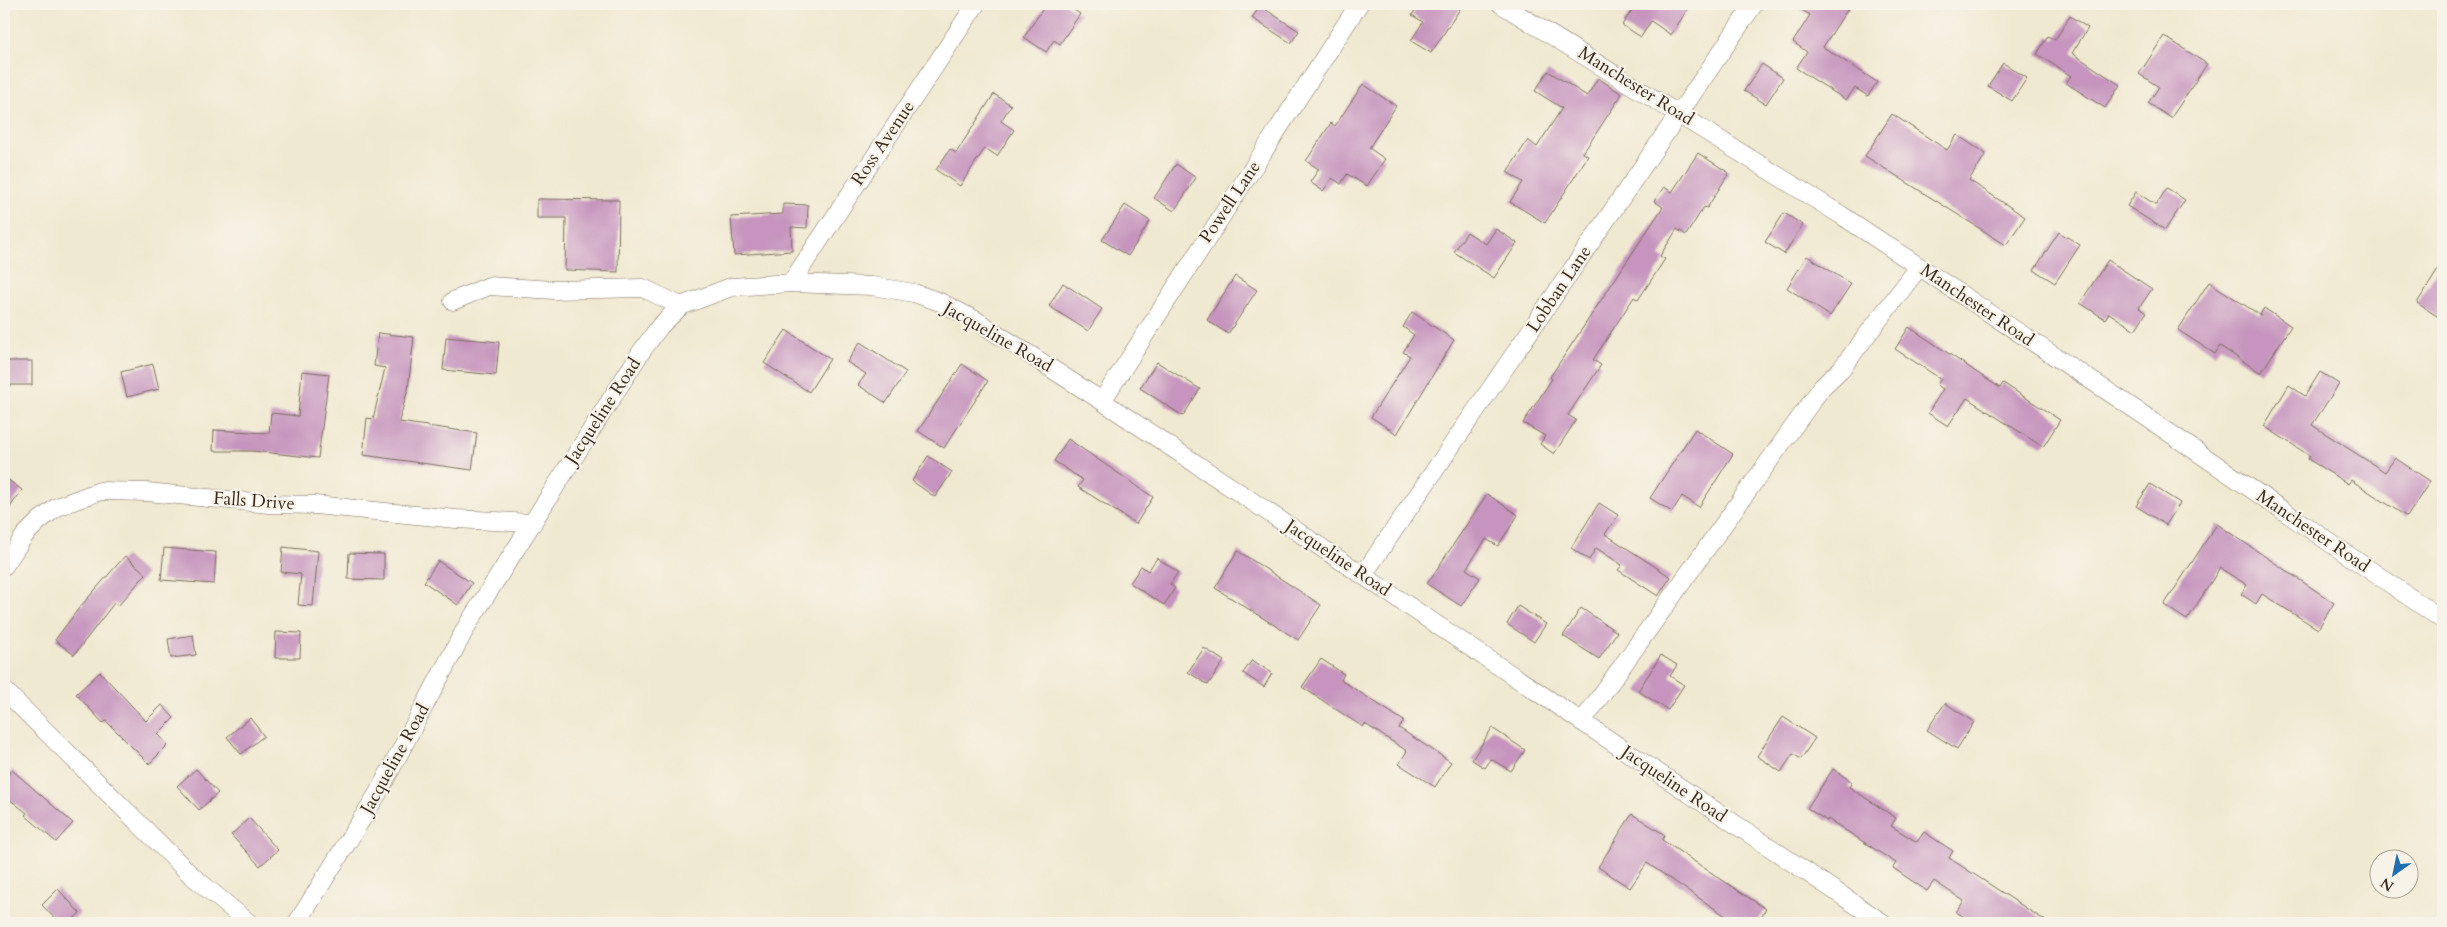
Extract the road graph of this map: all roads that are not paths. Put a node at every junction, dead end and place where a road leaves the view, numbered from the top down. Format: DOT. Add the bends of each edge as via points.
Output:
graph roads {
  1 [pos="976,4"];
  2 [pos="1360,4"];
  3 [pos="1501,4"];
  4 [pos="1754,4"];
  5 [pos="1680,113"];
  6 [pos="1919,267"];
  7 [pos="791,283"];
  8 [pos="453,301"];
  9 [pos="680,306"];
  10 [pos="1102,401"];
  11 [pos="533,522"];
  12 [pos="4,566"];
  13 [pos="1363,575"];
  14 [pos="2443,620"];
  15 [pos="4,690"];
  16 [pos="1582,722"];
  17 [pos="249,923"];
  18 [pos="297,923"];
  19 [pos="1883,923"];
  1 -- 7 [label="street, Ross Avenue"];
  2 -- 10 [label="street, Powell Lane"];
  3 -- 5 [label="street, Manchester Road"];
  4 -- 5 [label="street, Lobban Lane"];
  5 -- 6 [label="street, Manchester Road"];
  5 -- 13 [label="street, Lobban Lane"];
  6 -- 14 [label="street, Manchester Road" via="2136,410"];
  6 -- 16 [label="street" via="1841,369 1822,387"];
  7 -- 9 [label="street, Jacqueline Road" via="731,287"];
  7 -- 10 [label="street, Jacqueline Road" via="872,286 914,293 940,302 1018,346"];
  8 -- 9 [label="street" via="489,286 554,290 643,288"];
  9 -- 11 [label="street, Jacqueline Road" via="641,352"];
  10 -- 13 [label="street, Jacqueline Road"];
  11 -- 12 [label="street, Falls Drive" via="456,519 315,505 100,491 57,507 39,521"];
  11 -- 18 [label="street, Jacqueline Road" via="468,624 378,793"];
  13 -- 16 [label="street, Jacqueline Road"];
  15 -- 17 [label="street" via="190,875"];
  16 -- 19 [label="street, Jacqueline Road"];
}
